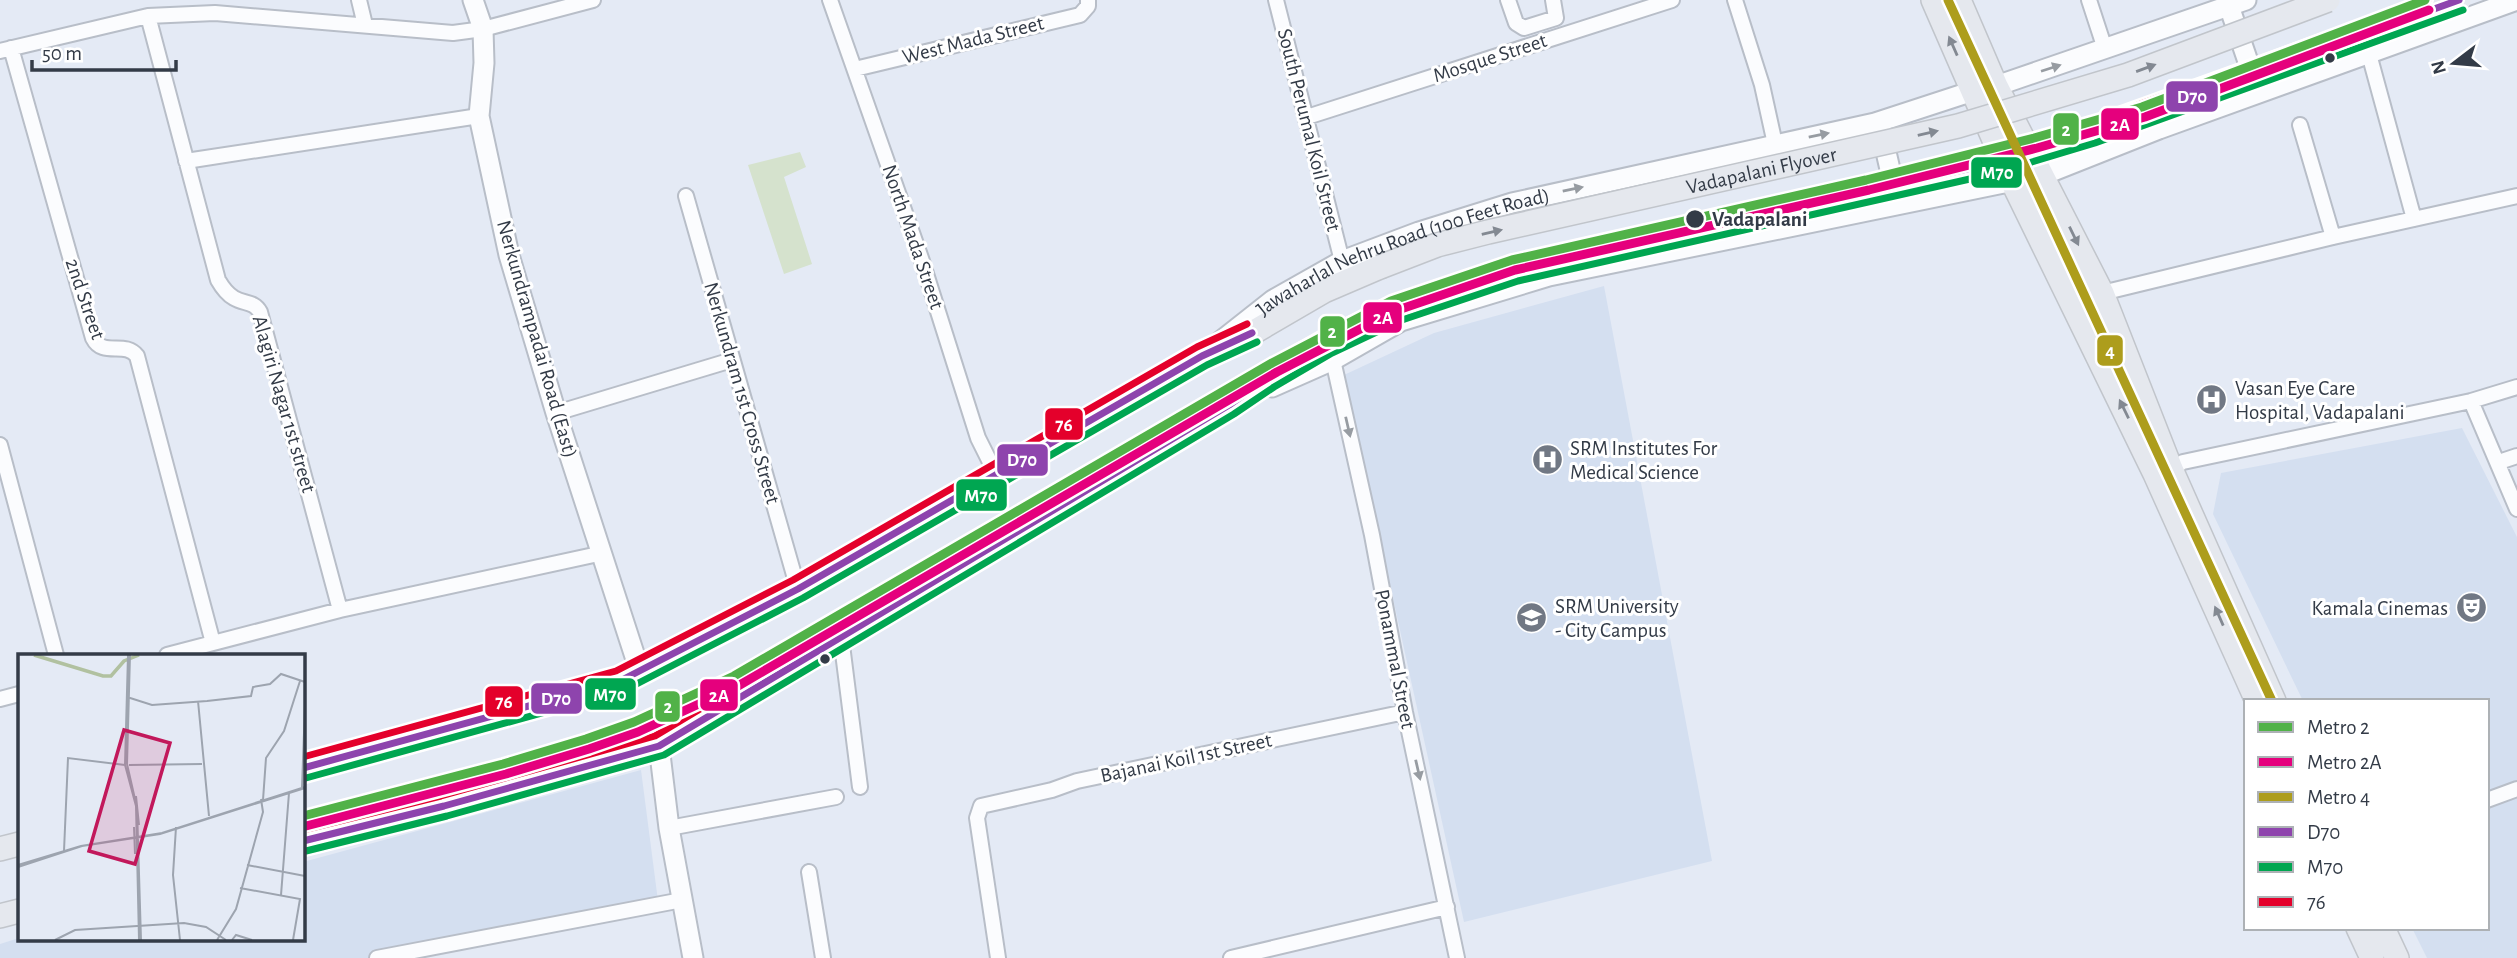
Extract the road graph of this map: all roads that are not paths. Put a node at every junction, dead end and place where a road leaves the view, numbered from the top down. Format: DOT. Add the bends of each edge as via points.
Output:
graph roads {
  1 [pos="359,0"];
  2 [pos="472,0"];
  3 [pos="593,0"];
  4 [pos="830,0"];
  5 [pos="1276,0"];
  6 [pos="1508,0"];
  7 [pos="1553,0"];
  8 [pos="1672,0"];
  9 [pos="1735,0"];
  10 [pos="1933,0"];
  11 [pos="1959,0"];
  12 [pos="2089,0"];
  13 [pos="2328,0"];
  14 [pos="2459,0"];
  15 [pos="2517,0"];
  16 [pos="1088,3"];
  17 [pos="2238,3"];
  18 [pos="214,7"];
  19 [pos="148,16"];
  20 [pos="365,25"];
  21 [pos="483,29"];
  22 [pos="6,49"];
  23 [pos="2105,49"];
  24 [pos="2369,54"];
  25 [pos="855,69"];
  26 [pos="1996,86"];
  27 [pos="1973,91"];
  28 [pos="2259,93"];
  29 [pos="479,117"];
  30 [pos="1307,117"];
  31 [pos="1879,122"];
  32 [pos="2300,125"];
  33 [pos="1775,144"];
  34 [pos="186,161"];
  35 [pos="2043,175"];
  36 [pos="2012,181"];
  37 [pos="687,196"];
  38 [pos="2517,196"];
  39 [pos="1898,206"];
  40 [pos="2414,219"];
  41 [pos="2333,237"];
  42 [pos="1342,261"];
  43 [pos="2102,293"];
  44 [pos="1202,356"];
  45 [pos="732,360"];
  46 [pos="1333,360"];
  47 [pos="2517,387"];
  48 [pos="2471,401"];
  49 [pos="1229,405"];
  50 [pos="556,412"];
  51 [pos="0,445"];
  52 [pos="2517,456"];
  53 [pos="2498,462"];
  54 [pos="2171,469"];
  55 [pos="996,474"];
  56 [pos="2517,509"];
  57 [pos="2199,550"];
  58 [pos="603,553"];
  59 [pos="798,589"];
  60 [pos="340,610"];
  61 [pos="841,637"];
  62 [pos="213,643"];
  63 [pos="56,654"];
  64 [pos="171,654"];
  65 [pos="640,672"];
  66 [pos="18,694"];
  67 [pos="0,699"];
  68 [pos="2256,699"];
  69 [pos="2273,699"];
  70 [pos="1405,712"];
  71 [pos="659,746"];
  72 [pos="304,768"];
  73 [pos="860,786"];
  74 [pos="2517,789"];
  75 [pos="836,797"];
  76 [pos="2489,799"];
  77 [pos="669,828"];
  78 [pos="304,841"];
  79 [pos="18,844"];
  80 [pos="0,849"];
  81 [pos="809,872"];
  82 [pos="682,900"];
  83 [pos="1447,907"];
  84 [pos="18,911"];
  85 [pos="0,916"];
  86 [pos="2359,930"];
  87 [pos="2384,930"];
  88 [pos="1254,956"];
  89 [pos="377,958"];
  90 [pos="693,958"];
  91 [pos="823,958"];
  92 [pos="998,958"];
  93 [pos="1231,958"];
  94 [pos="1457,958"];
  95 [pos="2372,958"];
  96 [pos="2397,958"];
  1 -- 20 [label="street"];
  2 -- 21 [label="street, Nerkundrampadai Road (East)"];
  3 -- 21 [label="street"];
  4 -- 25 [label="street, North Mada Street"];
  5 -- 30 [label="street, South Perumal Koil Street"];
  6 -- 7 [label="street" via="1516,23 1524,28 1556,18"];
  8 -- 30 [label="street, Mosque Street"];
  9 -- 33 [label="street"];
  27 -- 10 [label="main road, one-way"];
  11 -- 26 [label="main road"];
  12 -- 23 [label="street"];
  44 -- 13 [label="main road, Vadapalani Flyover, one-way, bridge" via="1240,341 1324,291 1437,245 1958,126 2128,75"];
  14 -- 49 [label="main road, Vadapalani Flyover, bridge" via="2091,133 1989,164 1515,271 1398,310 1327,344"];
  15 -- 24 [label="street"];
  16 -- 25 [label="street, West Mada Street" via="1080,15"];
  17 -- 23 [label="street, Jawaharlal Nehru Road (100 Feet Road)"];
  17 -- 28 [label="street"];
  18 -- 19 [label="street"];
  18 -- 20 [label="street"];
  19 -- 22 [label="street"];
  19 -- 34 [label="street, Alagiri Nagar 1st street"];
  20 -- 21 [label="street" via="453,33"];
  21 -- 29 [label="street, Nerkundrampadai Road (East)"];
  22 -- 62 [label="street, 2nd Street" via="93,338 102,349 125,348 137,356"];
  26 -- 23 [label="street, Jawaharlal Nehru Road (100 Feet Road), one-way"];
  24 -- 28 [label="street"];
  24 -- 40 [label="street"];
  25 -- 55 [label="street, North Mada Street" via="978,438"];
  26 -- 27 [label="street, Jawaharlal Nehru Road (100 Feet Road)"];
  26 -- 35 [label="main road"];
  27 -- 31 [label="street, Jawaharlal Nehru Road (100 Feet Road)"];
  27 -- 36 [label="main road"];
  28 -- 35 [label="street"];
  29 -- 34 [label="street"];
  29 -- 50 [label="street, Nerkundrampadai Road (East)" via="509,255"];
  30 -- 42 [label="street, South Perumal Koil Street"];
  33 -- 31 [label="street, Jawaharlal Nehru Road (100 Feet Road), one-way"];
  31 -- 39 [label="street"];
  32 -- 41 [label="street"];
  42 -- 33 [label="street, Jawaharlal Nehru Road (100 Feet Road), one-way" via="1512,202"];
  34 -- 60 [label="street, Alagiri Nagar 1st street" via="218,280 236,300 257,306 260,312"];
  35 -- 36 [label="street"];
  35 -- 43 [label="main road, one-way"];
  36 -- 39 [label="street"];
  57 -- 36 [label="main road, one-way" via="2155,474"];
  37 -- 45 [label="street, Nerkundram 1st Cross Street"];
  38 -- 40 [label="street"];
  39 -- 46 [label="street" via="1549,276 1401,321"];
  40 -- 41 [label="street"];
  41 -- 43 [label="street"];
  42 -- 44 [label="street, Jawaharlal Nehru Road (100 Feet Road)" via="1273,300"];
  43 -- 54 [label="main road"];
  44 -- 55 [label="main road, Jawaharlal Nehru Road (100 Feet Road)"];
  45 -- 50 [label="street"];
  45 -- 59 [label="street, Nerkundram 1st Cross Street"];
  46 -- 49 [label="street"];
  46 -- 70 [label="street, Ponammal Street, one-way"];
  47 -- 48 [label="street"];
  48 -- 53 [label="street"];
  48 -- 54 [label="street" via="2183,462"];
  49 -- 61 [label="main road"];
  50 -- 58 [label="street, Nerkundrampadai Road (East)"];
  51 -- 63 [label="street"];
  52 -- 53 [label="street"];
  53 -- 56 [label="street"];
  54 -- 57 [label="main road"];
  55 -- 59 [label="main road, Jawaharlal Nehru Road (100 Feet Road)"];
  68 -- 57 [label="main road, one-way"];
  57 -- 69 [label="main road"];
  58 -- 60 [label="street"];
  58 -- 65 [label="street, Nerkundrampadai Road (East)"];
  59 -- 65 [label="main road, Jawaharlal Nehru Road (100 Feet Road)"];
  60 -- 62 [label="street"];
  61 -- 71 [label="main road"];
  61 -- 73 [label="street"];
  62 -- 64 [label="street"];
  65 -- 72 [label="main road, Jawaharlal Nehru Road (100 Feet Road)"];
  66 -- 67 [label="street"];
  70 -- 83 [label="street, Ponammal Street, one-way"];
  70 -- 92 [label="street, Bajanai Koil 1st Street" via="1077,781 981,806 977,818"];
  71 -- 77 [label="street"];
  71 -- 78 [label="main road"];
  74 -- 76 [label="street"];
  75 -- 77 [label="street"];
  77 -- 82 [label="street"];
  79 -- 80 [label="main road"];
  81 -- 91 [label="street"];
  82 -- 89 [label="street"];
  82 -- 90 [label="street"];
  83 -- 88 [label="street"];
  83 -- 94 [label="street, Ponammal Street"];
  84 -- 85 [label="main road"];
  86 -- 95 [label="main road"];
  87 -- 96 [label="main road"];
  88 -- 93 [label="street"];
}
